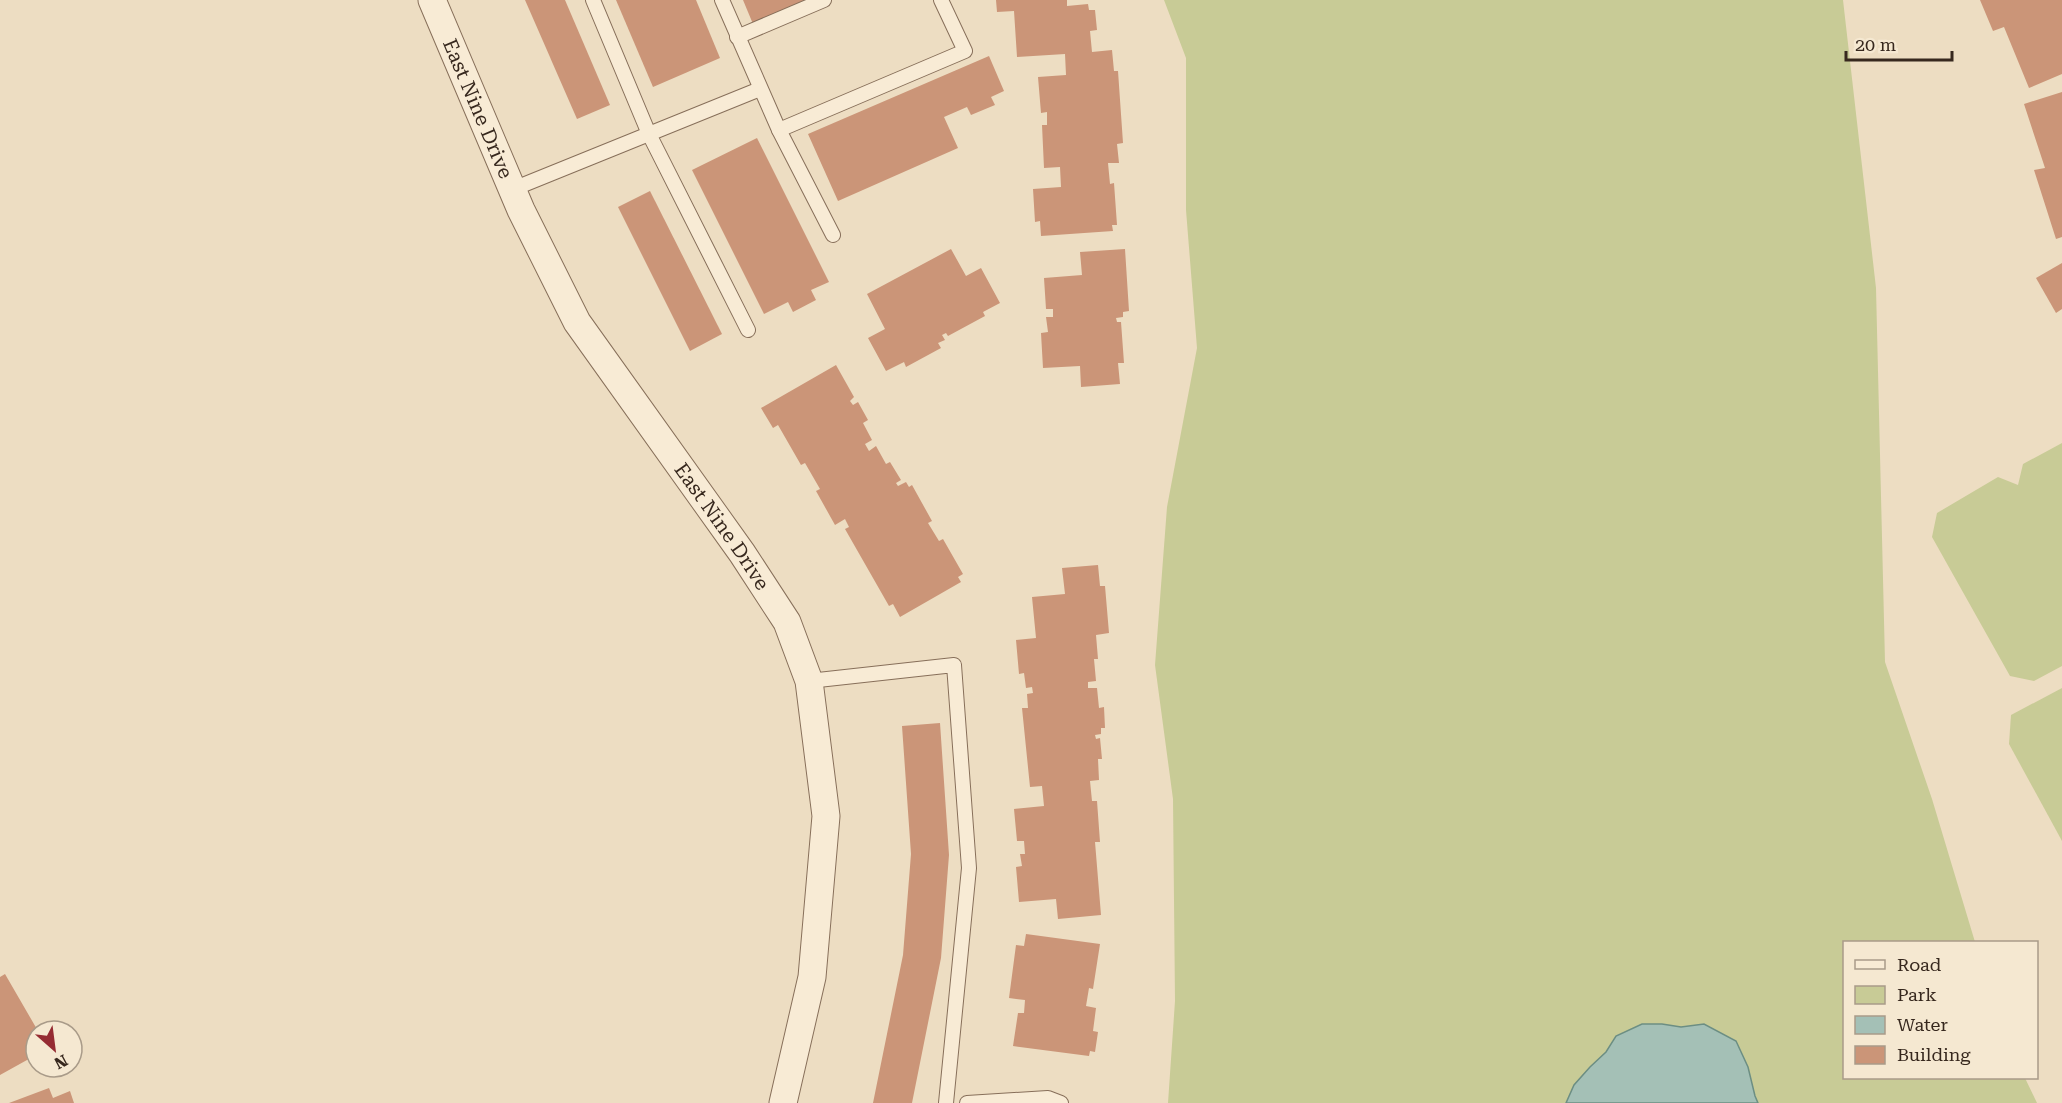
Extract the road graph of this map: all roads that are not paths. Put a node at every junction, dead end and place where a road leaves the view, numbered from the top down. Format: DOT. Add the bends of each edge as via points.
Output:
graph roads {
  1 [pos="432,0"];
  2 [pos="593,0"];
  3 [pos="722,0"];
  4 [pos="824,0"];
  5 [pos="941,0"];
  6 [pos="737,37"];
  7 [pos="760,89"];
  8 [pos="779,130"];
  9 [pos="649,134"];
  10 [pos="513,189"];
  11 [pos="833,235"];
  12 [pos="748,330"];
  13 [pos="809,681"];
  14 [pos="783,1103"];
  15 [pos="946,1103"];
  16 [pos="967,1103"];
  17 [pos="1061,1103"];
  1 -- 10 [label="street, East Nine Drive"];
  2 -- 9 [label="lane"];
  3 -- 6 [label="lane"];
  4 -- 6 [label="lane"];
  5 -- 8 [label="lane" via="965,51"];
  6 -- 7 [label="lane"];
  7 -- 8 [label="lane"];
  7 -- 9 [label="lane"];
  8 -- 11 [label="lane"];
  9 -- 10 [label="lane"];
  9 -- 12 [label="lane"];
  10 -- 13 [label="street, East Nine Drive" via="577,322 787,622"];
  13 -- 14 [label="street, East Nine Drive" via="826,816 812,977"];
  13 -- 15 [label="lane" via="954,664 969,868"];
  16 -- 17 [label="lane" via="1048,1098"];
}
